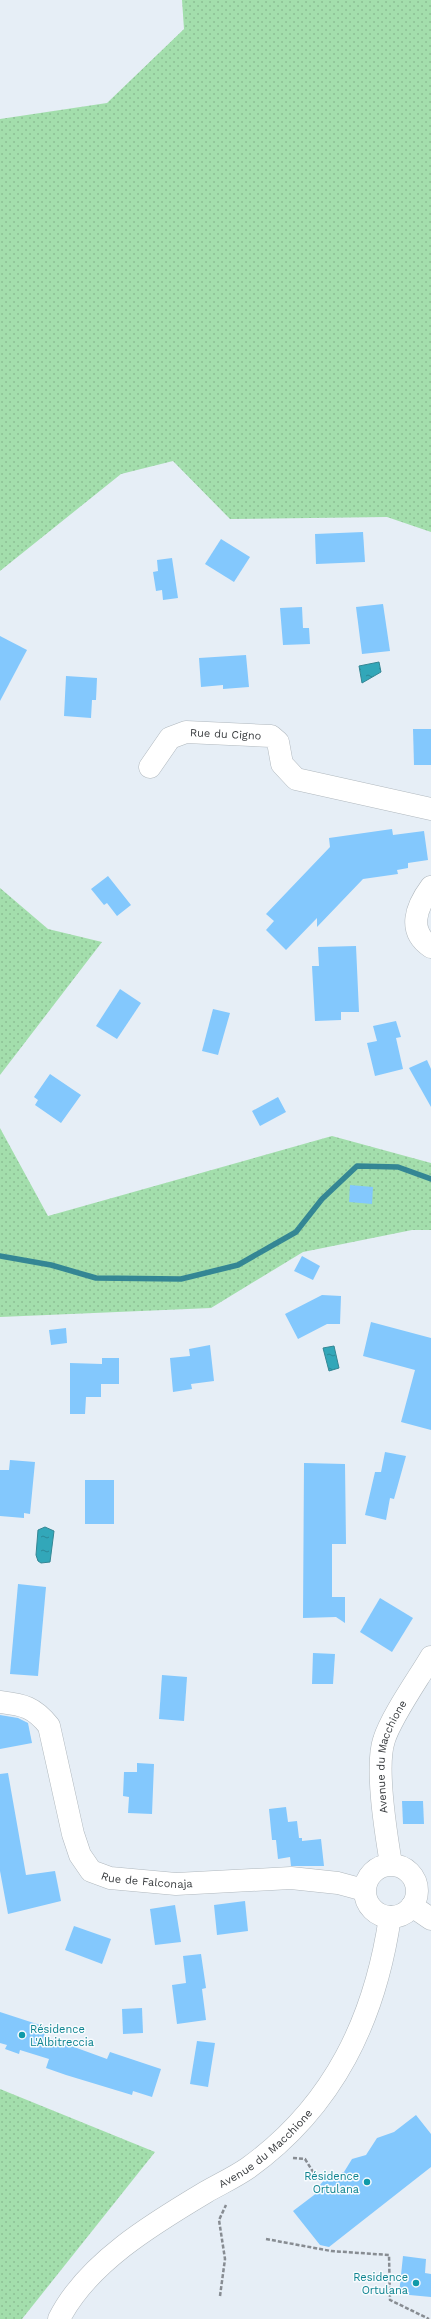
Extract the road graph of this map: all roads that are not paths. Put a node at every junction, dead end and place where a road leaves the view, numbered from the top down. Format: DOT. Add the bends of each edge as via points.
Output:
graph roads {
  1 [pos="150,767"];
  2 [pos="431,808"];
  3 [pos="431,887"];
  4 [pos="431,947"];
  5 [pos="431,1658"];
  6 [pos="0,1702"];
  7 [pos="391,1864"];
  8 [pos="364,1890"];
  9 [pos="412,1906"];
  10 [pos="390,1917"];
  11 [pos="431,1920"];
  12 [pos="59,2319"];
  1 -- 2 [label="main road, Rue du Cigno" via="170,738 186,732 271,736 278,742 282,764 296,779"];
  3 -- 4 [label="main road" via="420,902 416,915 421,940"];
  5 -- 7 [label="main road, Avenue du Macchione" via="384,1739 381,1764 386,1836"];
  6 -- 8 [label="main road, Rue de Falconaja" via="23,1705 40,1714 49,1726 73,1834 80,1855 91,1871 110,1878 176,1884 291,1878 338,1883"];
  7 -- 8 [label="main road" via="381,1866 372,1872 366,1880"];
  7 -- 9 [label="main road" via="401,1866 415,1881 416,1894"];
  8 -- 10 [label="main road" via="371,1909"];
  9 -- 10 [label="main road" via="406,1912"];
  9 -- 11 [label="main road"];
  10 -- 12 [label="main road, Avenue du Macchione" via="385,1951 358,2036 332,2084 293,2129 248,2168 161,2220 113,2254 86,2282"];
}
